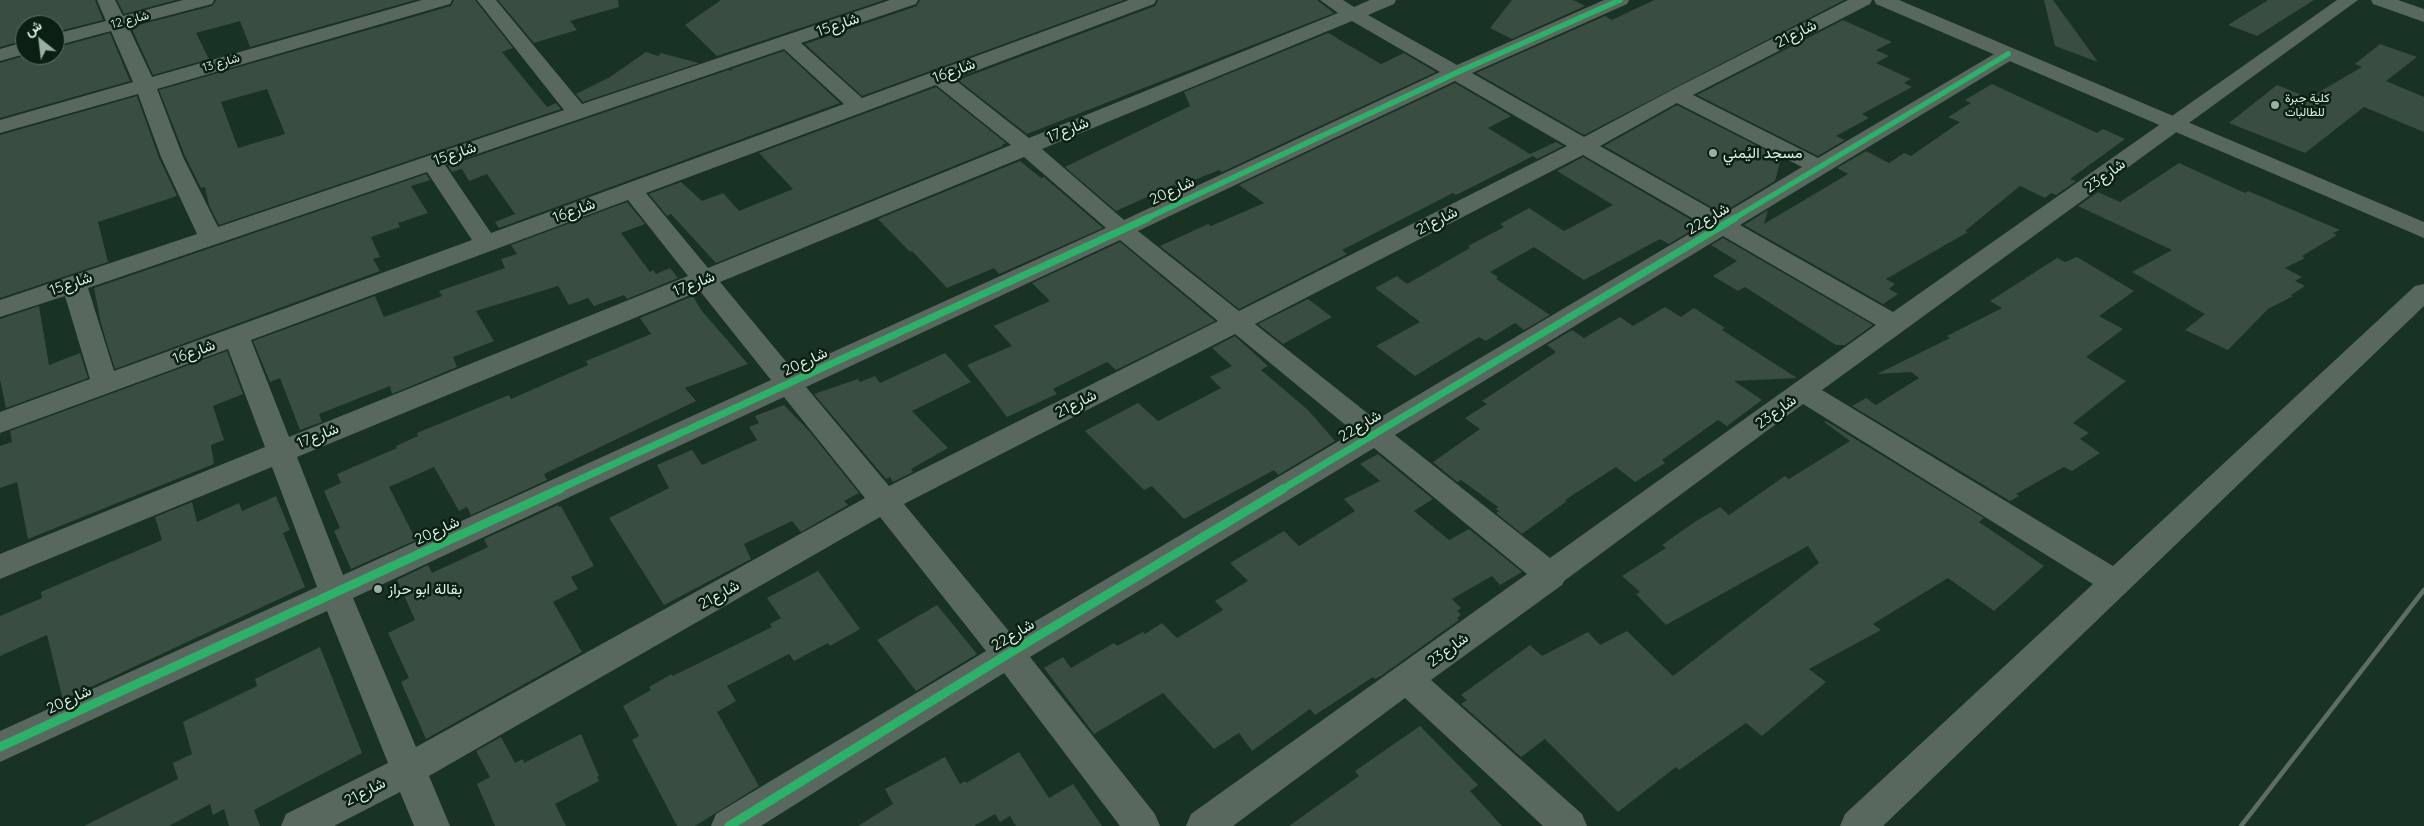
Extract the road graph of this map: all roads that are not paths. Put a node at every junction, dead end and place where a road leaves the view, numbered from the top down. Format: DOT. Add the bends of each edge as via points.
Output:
graph roads {
  1 [pos="106,0"];
  2 [pos="205,0"];
  3 [pos="443,0"];
  4 [pos="486,0"];
  5 [pos="848,0"];
  6 [pos="909,0"];
  7 [pos="1148,0"];
  8 [pos="1329,0"];
  9 [pos="1387,0"];
  10 [pos="1620,0"];
  11 [pos="1863,0"];
  12 [pos="1884,0"];
  13 [pos="2349,0"];
  14 [pos="2380,0"];
  15 [pos="1352,13"];
  16 [pos="866,15"];
  17 [pos="2424,16"];
  18 [pos="118,23"];
  19 [pos="65,37"];
  20 [pos="788,42"];
  21 [pos="15,51"];
  22 [pos="2008,54"];
  23 [pos="0,55"];
  24 [pos="1458,72"];
  25 [pos="939,77"];
  26 [pos="145,85"];
  27 [pos="1677,95"];
  28 [pos="859,106"];
  29 [pos="578,113"];
  30 [pos="2177,124"];
  31 [pos="0,127"];
  32 [pos="1584,146"];
  33 [pos="1026,147"];
  34 [pos="432,162"];
  35 [pos="1820,168"];
  36 [pos="632,190"];
  37 [pos="1722,227"];
  38 [pos="1122,230"];
  39 [pos="2424,231"];
  40 [pos="211,237"];
  41 [pos="486,244"];
  42 [pos="705,279"];
  43 [pos="74,283"];
  44 [pos="2424,292"];
  45 [pos="0,309"];
  46 [pos="1237,322"];
  47 [pos="1894,324"];
  48 [pos="236,336"];
  49 [pos="105,384"];
  50 [pos="789,384"];
  51 [pos="1804,392"];
  52 [pos="0,423"];
  53 [pos="1374,433"];
  54 [pos="282,450"];
  55 [pos="885,501"];
  56 [pos="0,567"];
  57 [pos="1551,576"];
  58 [pos="2116,583"];
  59 [pos="335,593"];
  60 [pos="1008,654"];
  61 [pos="1407,679"];
  62 [pos="0,747"];
  63 [pos="408,770"];
  64 [pos="299,826"];
  65 [pos="432,826"];
  66 [pos="729,826"];
  67 [pos="1142,826"];
  68 [pos="1204,826"];
  69 [pos="1569,826"];
  70 [pos="1858,826"];
  1 -- 18 [label="street"];
  2 -- 18 [label="street, شارع 12"];
  3 -- 26 [label="street, شارع 13"];
  4 -- 29 [label="street"];
  5 -- 16 [label="street"];
  6 -- 16 [label="street, شارع15"];
  7 -- 25 [label="street, شارع16"];
  8 -- 15 [label="street"];
  9 -- 15 [label="street, شارع17"];
  10 -- 24 [label="street, شارع20"];
  11 -- 27 [label="street, شارع21"];
  12 -- 22 [label="street"];
  13 -- 30 [label="street, شارع23"];
  14 -- 17 [label="street"];
  15 -- 24 [label="street"];
  15 -- 33 [label="street, شارع17"];
  16 -- 20 [label="street, شارع15"];
  18 -- 19 [label="street, شارع 12"];
  18 -- 26 [label="street"];
  20 -- 28 [label="street"];
  20 -- 29 [label="street, شارع15"];
  21 -- 23 [label="street"];
  22 -- 30 [label="street"];
  22 -- 35 [label="street, شارع22"];
  24 -- 32 [label="street"];
  24 -- 38 [label="street, شارع20"];
  25 -- 28 [label="street, شارع16"];
  25 -- 33 [label="street"];
  26 -- 31 [label="street, شارع 13"];
  26 -- 40 [label="street" via="172,157"];
  27 -- 32 [label="street, شارع21"];
  27 -- 35 [label="street"];
  28 -- 36 [label="street, شارع16"];
  29 -- 34 [label="street, شارع15"];
  30 -- 39 [label="street"];
  30 -- 47 [label="street, شارع23"];
  32 -- 37 [label="street"];
  32 -- 46 [label="street, شارع21"];
  33 -- 38 [label="street"];
  33 -- 42 [label="street, شارع17"];
  34 -- 40 [label="street, شارع15"];
  34 -- 41 [label="street"];
  35 -- 37 [label="street, شارع22"];
  36 -- 41 [label="street, شارع16"];
  36 -- 42 [label="street"];
  37 -- 47 [label="street"];
  37 -- 53 [label="street, شارع22"];
  38 -- 46 [label="street"];
  38 -- 50 [label="street, شارع20"];
  40 -- 43 [label="street, شارع15"];
  41 -- 48 [label="street, شارع16"];
  42 -- 50 [label="street"];
  42 -- 54 [label="street, شارع17"];
  43 -- 45 [label="street, شارع15"];
  43 -- 49 [label="street"];
  44 -- 58 [label="street"];
  46 -- 53 [label="street"];
  46 -- 55 [label="street, شارع21"];
  47 -- 51 [label="street, شارع23"];
  48 -- 49 [label="street, شارع16"];
  48 -- 54 [label="street"];
  49 -- 52 [label="street, شارع16"];
  50 -- 55 [label="street"];
  50 -- 59 [label="street, شارع20"];
  51 -- 57 [label="street, شارع23"];
  51 -- 58 [label="street"];
  53 -- 57 [label="street"];
  53 -- 60 [label="street, شارع22"];
  54 -- 56 [label="street, شارع17"];
  54 -- 59 [label="street"];
  55 -- 60 [label="street"];
  55 -- 63 [label="street, شارع21"];
  57 -- 61 [label="street, شارع23"];
  58 -- 70 [label="street"];
  59 -- 62 [label="street, شارع20"];
  59 -- 63 [label="street"];
  60 -- 66 [label="street, شارع22"];
  60 -- 67 [label="street"];
  61 -- 68 [label="street, شارع23"];
  61 -- 69 [label="street"];
  63 -- 64 [label="street, شارع21"];
  63 -- 65 [label="street"];
}
